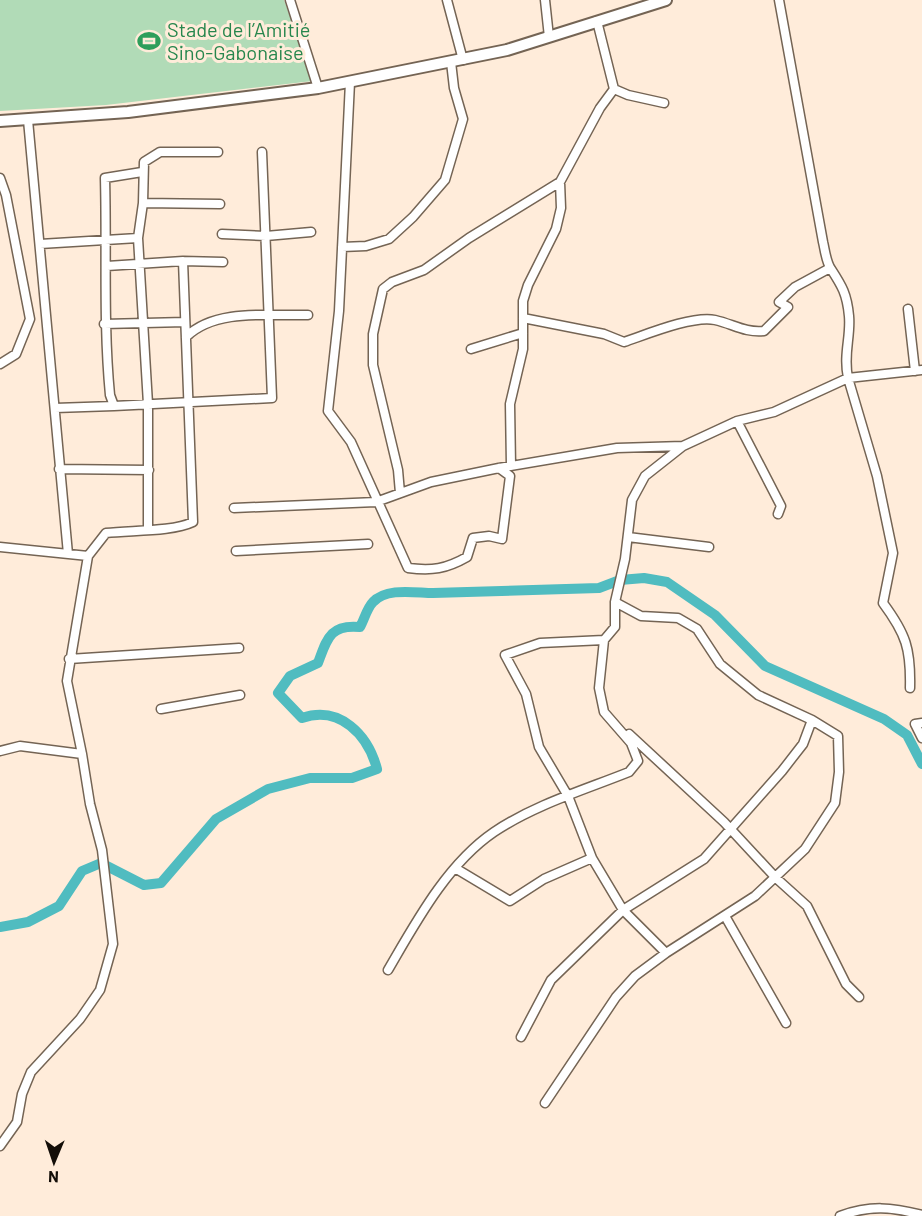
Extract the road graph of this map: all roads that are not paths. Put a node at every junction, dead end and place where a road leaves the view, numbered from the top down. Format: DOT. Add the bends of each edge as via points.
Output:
graph roads {
  1 [pos="290,0"];
  2 [pos="447,0"];
  3 [pos="545,0"];
  4 [pos="666,0"];
  5 [pos="779,0"];
  6 [pos="597,21"];
  7 [pos="549,37"];
  8 [pos="463,60"];
  9 [pos="451,62"];
  10 [pos="350,82"];
  11 [pos="318,88"];
  12 [pos="614,89"];
  13 [pos="664,103"];
  14 [pos="28,120"];
  15 [pos="0,121"];
  16 [pos="218,152"];
  17 [pos="262,153"];
  18 [pos="141,172"];
  19 [pos="0,178"];
  20 [pos="560,182"];
  21 [pos="143,203"];
  22 [pos="220,204"];
  23 [pos="4,215"];
  24 [pos="311,232"];
  25 [pos="222,234"];
  26 [pos="266,236"];
  27 [pos="106,238"];
  28 [pos="138,238"];
  29 [pos="40,244"];
  30 [pos="342,248"];
  31 [pos="183,261"];
  32 [pos="223,262"];
  33 [pos="139,264"];
  34 [pos="107,266"];
  35 [pos="830,268"];
  36 [pos="908,309"];
  37 [pos="308,315"];
  38 [pos="266,317"];
  39 [pos="523,318"];
  40 [pos="185,322"];
  41 [pos="143,323"];
  42 [pos="104,324"];
  43 [pos="523,333"];
  44 [pos="186,337"];
  45 [pos="471,349"];
  46 [pos="0,364"];
  47 [pos="918,371"];
  48 [pos="848,378"];
  49 [pos="187,402"];
  50 [pos="148,405"];
  51 [pos="114,406"];
  52 [pos="55,408"];
  53 [pos="737,421"];
  54 [pos="683,446"];
  55 [pos="511,466"];
  56 [pos="499,468"];
  57 [pos="59,469"];
  58 [pos="149,470"];
  59 [pos="400,493"];
  60 [pos="376,502"];
  61 [pos="234,508"];
  62 [pos="778,514"];
  63 [pos="148,528"];
  64 [pos="628,537"];
  65 [pos="368,544"];
  66 [pos="0,547"];
  67 [pos="709,547"];
  68 [pos="236,551"];
  69 [pos="68,554"];
  70 [pos="87,556"];
  71 [pos="615,602"];
  72 [pos="604,640"];
  73 [pos="239,648"];
  74 [pos="69,658"];
  75 [pos="910,688"];
  76 [pos="240,695"];
  77 [pos="160,709"];
  78 [pos="604,712"];
  79 [pos="812,720"];
  80 [pos="922,723"];
  81 [pos="922,738"];
  82 [pos="0,751"];
  83 [pos="82,753"];
  84 [pos="567,796"];
  85 [pos="732,830"];
  86 [pos="592,858"];
  87 [pos="455,868"];
  88 [pos="776,878"];
  89 [pos="623,910"];
  90 [pos="725,916"];
  91 [pos="666,952"];
  92 [pos="388,970"];
  93 [pos="860,997"];
  94 [pos="786,1023"];
  95 [pos="521,1037"];
  96 [pos="545,1103"];
  97 [pos="0,1146"];
  98 [pos="922,1215"];
  99 [pos="840,1216"];
  1 -- 11 [label="street"];
  2 -- 8 [label="street"];
  3 -- 7 [label="street"];
  4 -- 6 [label="main road"];
  5 -- 35 [label="street"];
  6 -- 7 [label="main road"];
  6 -- 12 [label="street"];
  7 -- 8 [label="main road"];
  8 -- 9 [label="main road"];
  9 -- 10 [label="main road"];
  9 -- 30 [label="street" via="463,119 445,180 389,239"];
  10 -- 11 [label="main road"];
  10 -- 30 [label="street"];
  11 -- 14 [label="main road" via="216,103"];
  12 -- 13 [label="street"];
  12 -- 20 [label="street"];
  14 -- 15 [label="main road"];
  14 -- 29 [label="street"];
  16 -- 18 [label="street" via="160,152 144,162"];
  17 -- 26 [label="street"];
  18 -- 21 [label="street"];
  18 -- 27 [label="street" via="105,178"];
  19 -- 23 [label="street"];
  20 -- 39 [label="street" via="561,208 556,229 525,292"];
  20 -- 59 [label="street" via="424,270 392,282 383,290 372,351 399,470"];
  21 -- 22 [label="street"];
  21 -- 28 [label="street"];
  23 -- 46 [label="street" via="30,319 16,354"];
  24 -- 26 [label="street"];
  25 -- 26 [label="street"];
  26 -- 38 [label="street"];
  27 -- 28 [label="street"];
  27 -- 29 [label="street"];
  27 -- 34 [label="street"];
  28 -- 33 [label="street"];
  29 -- 52 [label="street"];
  30 -- 60 [label="street" via="328,411 351,442"];
  31 -- 32 [label="street"];
  31 -- 33 [label="street"];
  31 -- 40 [label="street"];
  33 -- 34 [label="street"];
  33 -- 41 [label="street"];
  34 -- 42 [label="street"];
  35 -- 39 [label="street" via="795,287 779,302 788,308 764,332 750,333 713,319 670,326 624,342 604,334"];
  35 -- 48 [label="street" via="839,277 848,306"];
  36 -- 47 [label="street"];
  37 -- 38 [label="street"];
  38 -- 44 [label="street" via="224,318 195,327"];
  38 -- 49 [label="street" via="272,398"];
  39 -- 43 [label="street"];
  40 -- 41 [label="street"];
  40 -- 44 [label="street"];
  41 -- 42 [label="street"];
  41 -- 50 [label="street"];
  42 -- 51 [label="street"];
  43 -- 45 [label="street"];
  43 -- 55 [label="street" via="510,404"];
  44 -- 49 [label="street"];
  47 -- 48 [label="street"];
  48 -- 53 [label="street" via="774,412"];
  48 -- 75 [label="street" via="877,476 894,553 883,603 902,628 911,656"];
  49 -- 50 [label="street"];
  49 -- 63 [label="street" via="194,522 180,528"];
  50 -- 51 [label="street"];
  50 -- 58 [label="street"];
  51 -- 52 [label="street"];
  52 -- 57 [label="street"];
  53 -- 54 [label="street"];
  53 -- 62 [label="street" via="781,506"];
  54 -- 55 [label="street" via="617,448"];
  54 -- 64 [label="street" via="642,481 632,500"];
  55 -- 56 [label="street"];
  56 -- 59 [label="street" via="431,482"];
  56 -- 60 [label="street" via="510,476 502,539 473,538 467,557 448,568 408,568"];
  57 -- 58 [label="street"];
  57 -- 69 [label="street"];
  58 -- 63 [label="street"];
  59 -- 60 [label="street"];
  60 -- 61 [label="street"];
  63 -- 70 [label="street" via="106,533"];
  64 -- 67 [label="street"];
  64 -- 71 [label="street"];
  65 -- 68 [label="street"];
  66 -- 69 [label="street"];
  69 -- 70 [label="street"];
  70 -- 74 [label="street"];
  71 -- 72 [label="street" via="615,627"];
  71 -- 79 [label="street" via="641,616 678,618 697,629 720,664 758,696"];
  72 -- 78 [label="street" via="599,688"];
  72 -- 84 [label="street" via="540,644 505,655 526,694 539,747"];
  73 -- 74 [label="street"];
  74 -- 83 [label="street" via="66,681"];
  76 -- 77 [label="street"];
  78 -- 84 [label="street" via="631,743 638,761 629,772"];
  78 -- 85 [label="street"];
  79 -- 85 [label="street" via="796,753"];
  79 -- 88 [label="street" via="838,736 840,772 835,803 805,849"];
  80 -- 81 [label="street" via="915,724"];
  82 -- 83 [label="street" via="20,746"];
  83 -- 97 [label="street" via="103,863 113,944 100,990 81,1019 31,1072 17,1122"];
  84 -- 86 [label="street"];
  84 -- 87 [label="street" via="493,832"];
  85 -- 88 [label="street"];
  85 -- 89 [label="street" via="704,860"];
  86 -- 87 [label="street" via="544,879 510,901"];
  86 -- 89 [label="street"];
  87 -- 92 [label="street"];
  88 -- 90 [label="street"];
  88 -- 93 [label="street" via="807,906 846,984"];
  89 -- 91 [label="street"];
  89 -- 95 [label="street" via="551,980"];
  90 -- 91 [label="street"];
  90 -- 94 [label="street"];
  91 -- 96 [label="street" via="616,997"];
  98 -- 99 [label="street" via="891,1206 872,1206"];
}
